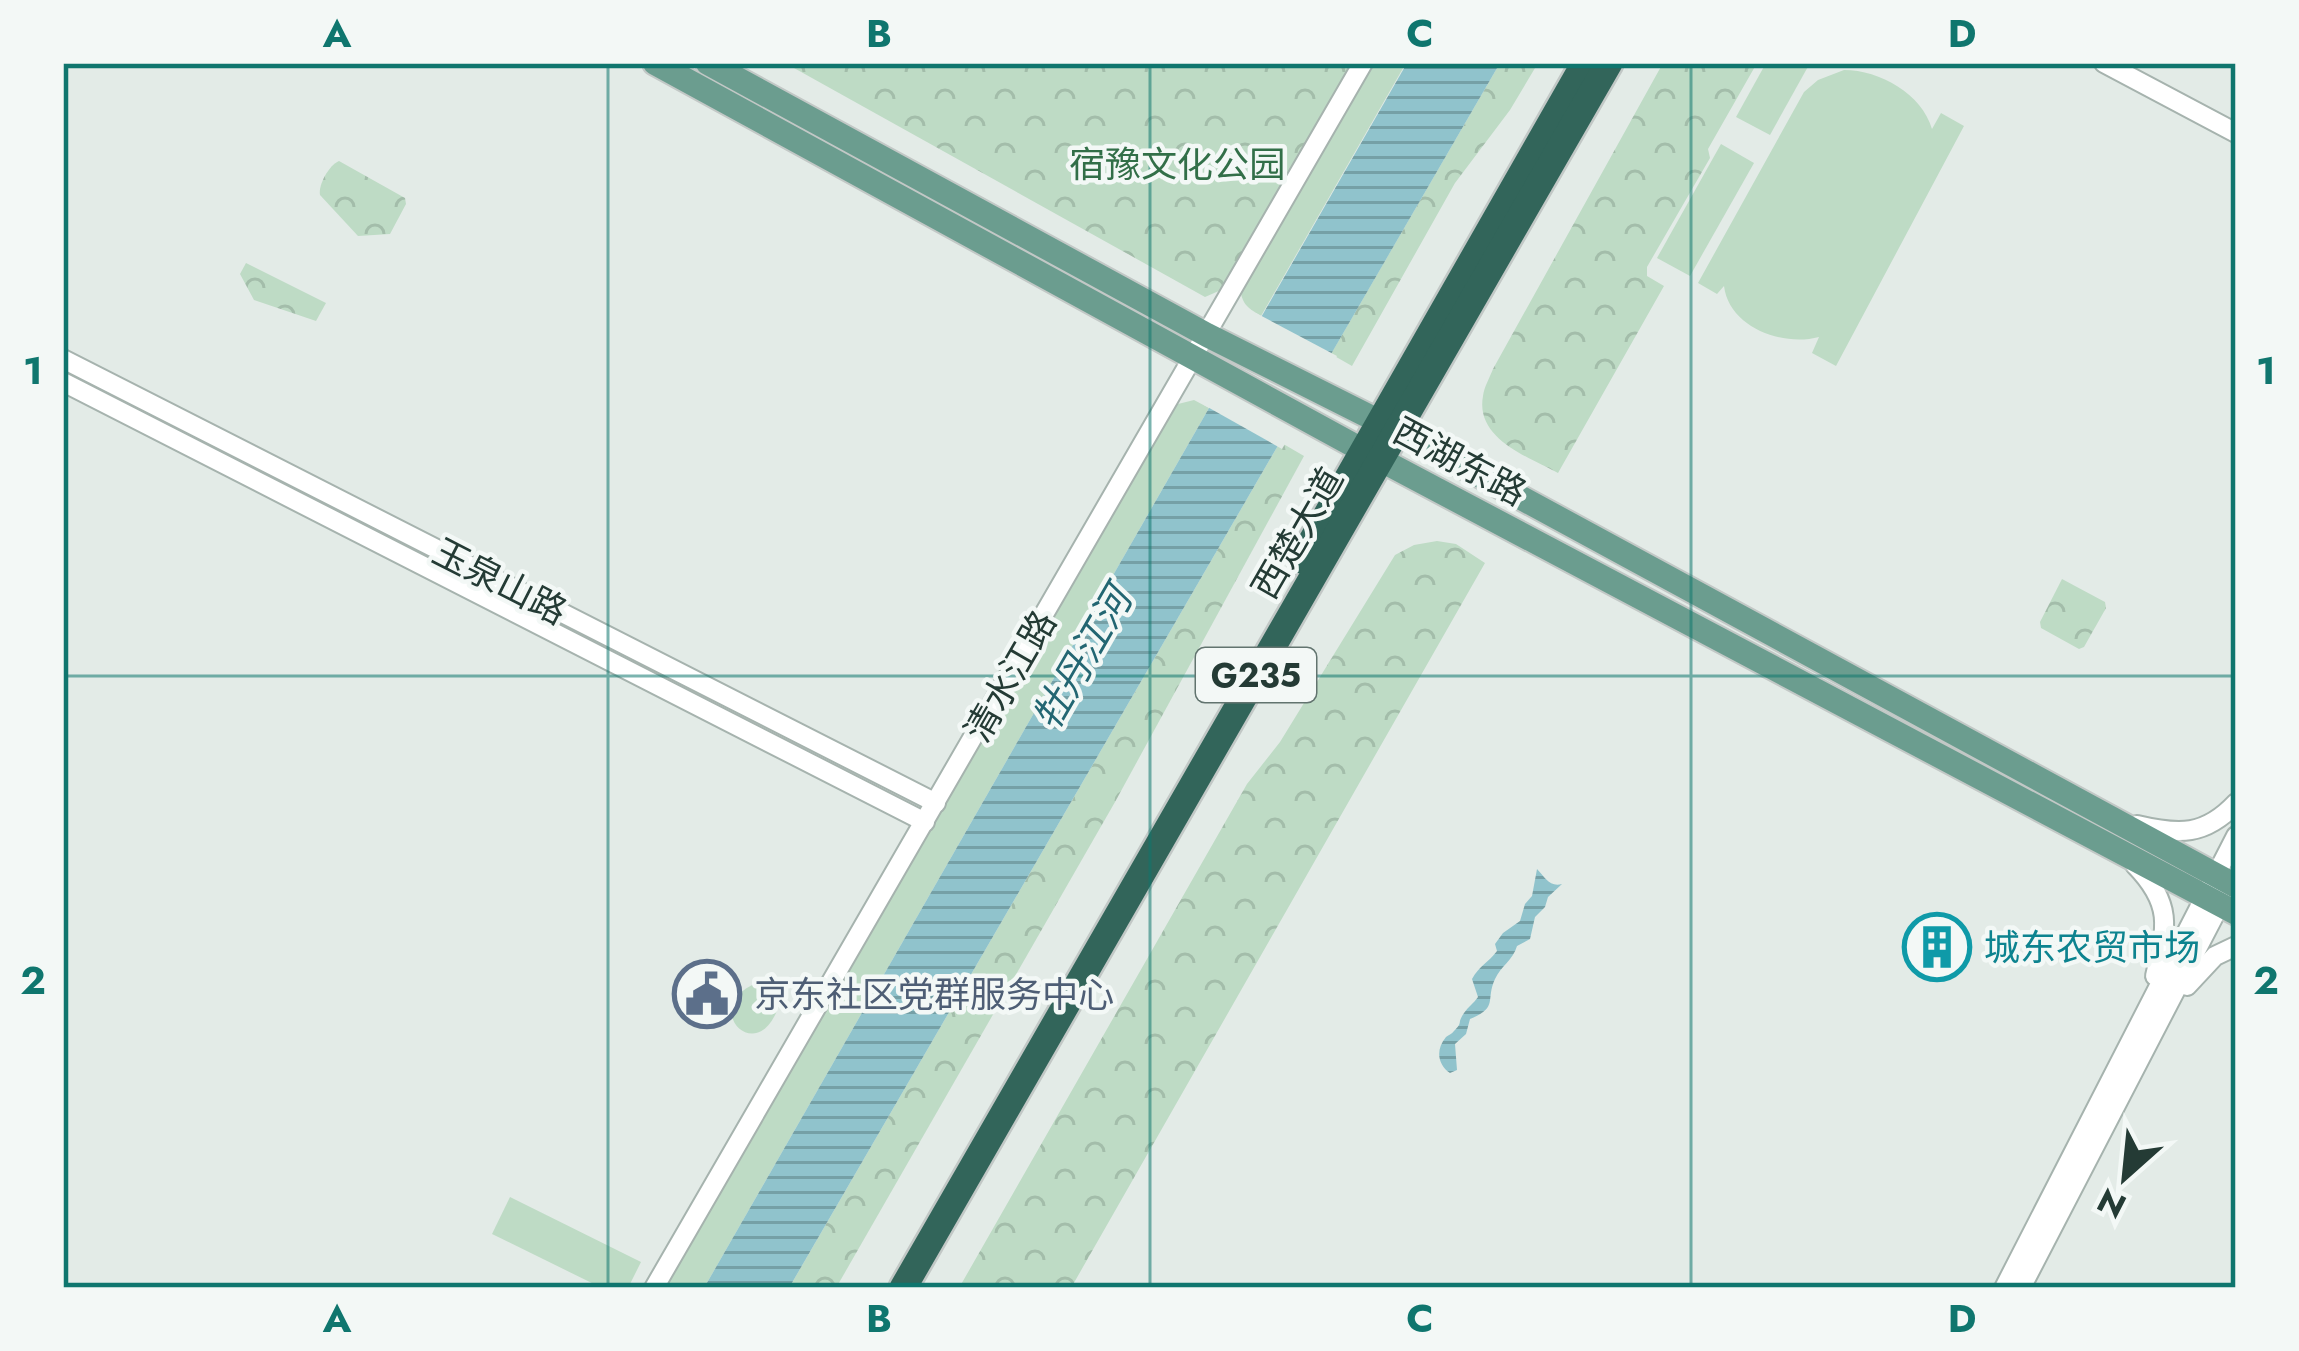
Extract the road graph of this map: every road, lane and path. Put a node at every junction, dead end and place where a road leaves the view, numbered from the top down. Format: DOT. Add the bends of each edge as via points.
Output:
graph roads {
  1 [pos="655,63"];
  2 [pos="708,63"];
  3 [pos="1364,63"];
  4 [pos="1585,63"];
  5 [pos="1609,63"];
  6 [pos="2104,63"];
  7 [pos="2236,133"];
  8 [pos="1216,339"];
  9 [pos="63,359"];
  10 [pos="1203,363"];
  11 [pos="63,382"];
  12 [pos="1389,427"];
  13 [pos="1372,455"];
  14 [pos="936,803"];
  15 [pos="2236,803"];
  16 [pos="2075,813"];
  17 [pos="925,822"];
  18 [pos="2236,836"];
  19 [pos="2226,890"];
  20 [pos="2236,946"];
  21 [pos="2152,1019"];
  22 [pos="654,1288"];
  23 [pos="882,1288"];
  24 [pos="903,1288"];
  25 [pos="2003,1288"];
  26 [pos="2021,1288"];
  1 -- 10 [label="main road, 西湖东路"];
  2 -- 8 [label="main road, 西湖东路"];
  3 -- 8 [label="street, 清水江路"];
  4 -- 12 [label="highway, 西楚大道 / G235"];
  5 -- 12 [label="highway, 西楚大道 / G235"];
  6 -- 7 [label="street"];
  8 -- 10 [label="street, 清水江路"];
  8 -- 12 [label="main road, 西湖东路"];
  9 -- 14 [label="street, 玉泉山路"];
  10 -- 13 [label="main road, 西湖东路"];
  10 -- 14 [label="street, 清水江路"];
  11 -- 17 [label="street, 玉泉山路"];
  12 -- 13 [label="highway, 西楚大道 / G235"];
  12 -- 16 [label="main road, 西湖东路"];
  13 -- 16 [label="main road, 西湖东路"];
  13 -- 23 [label="highway, 西楚大道 / G235"];
  13 -- 24 [label="highway, 西楚大道 / G235"];
  14 -- 17 [label="street, 清水江路"];
  15 -- 16 [label="street" via="2221,819 2174,832"];
  16 -- 19 [label="main road, 西湖东路"];
  16 -- 21 [label="street" via="2136,865 2164,910"];
  17 -- 22 [label="street, 清水江路"];
  18 -- 19 [label="street"];
  19 -- 21 [label="street"];
  20 -- 21 [label="street"];
  21 -- 25 [label="street"];
  21 -- 26 [label="street"];
}
